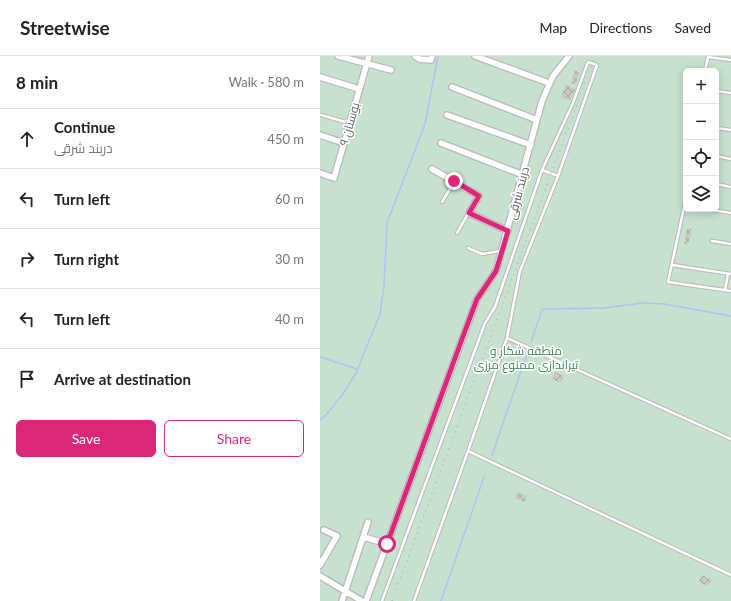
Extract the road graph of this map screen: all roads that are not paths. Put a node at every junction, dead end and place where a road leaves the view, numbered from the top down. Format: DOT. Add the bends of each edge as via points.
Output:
graph roads {
  1 [pos="338,56"];
  2 [pos="369,56"];
  3 [pos="416,56"];
  4 [pos="475,56"];
  5 [pos="569,56"];
  6 [pos="431,58"];
  7 [pos="731,60"];
  8 [pos="366,64"];
  9 [pos="706,68"];
  10 [pos="392,70"];
  11 [pos="320,77"];
  12 [pos="549,83"];
  13 [pos="452,87"];
  14 [pos="359,89"];
  15 [pos="719,92"];
  16 [pos="731,93"];
  17 [pos="321,115"];
  18 [pos="447,115"];
  19 [pos="537,120"];
  20 [pos="350,123"];
  21 [pos="719,128"];
  22 [pos="731,130"];
  23 [pos="320,135"];
  24 [pos="441,143"];
  25 [pos="344,144"];
  26 [pos="531,145"];
  27 [pos="719,157"];
  28 [pos="731,159"];
  29 [pos="432,169"];
  30 [pos="542,170"];
  31 [pos="320,172"];
  32 [pos="523,174"];
  33 [pos="558,176"];
  34 [pos="454,181"];
  35 [pos="719,185"];
  36 [pos="731,187"];
  37 [pos="442,202"];
  38 [pos="719,211"];
  39 [pos="683,212"];
  40 [pos="469,213"];
  41 [pos="731,213"];
  42 [pos="508,231"];
  43 [pos="457,233"];
  44 [pos="712,241"];
  45 [pos="731,244"];
  46 [pos="468,248"];
  47 [pos="502,251"];
  48 [pos="672,265"];
  49 [pos="730,274"];
  50 [pos="725,290"];
  51 [pos="731,291"];
  52 [pos="507,338"];
  53 [pos="731,439"];
  54 [pos="468,451"];
  55 [pos="368,522"];
  56 [pos="324,530"];
  57 [pos="364,537"];
  58 [pos="387,544"];
  59 [pos="320,565"];
  60 [pos="731,574"];
  61 [pos="320,576"];
  62 [pos="346,592"];
  63 [pos="342,601"];
  64 [pos="362,601"];
  65 [pos="366,601"];
  66 [pos="382,601"];
  67 [pos="414,601"];
  1 -- 8 [label="street"];
  2 -- 8 [label="street, بوستان ۹"];
  3 -- 6 [label="street" via="419,59"];
  4 -- 12 [label="street"];
  5 -- 12 [label="street, دربند شرقی"];
  7 -- 9 [label="lane" via="708,56"];
  8 -- 10 [label="street"];
  8 -- 14 [label="street, بوستان ۹"];
  11 -- 14 [label="street"];
  12 -- 19 [label="street, دربند شرقی"];
  13 -- 19 [label="street"];
  14 -- 20 [label="street, بوستان ۹"];
  15 -- 16 [label="lane"];
  17 -- 20 [label="lane"];
  18 -- 26 [label="street"];
  19 -- 26 [label="street, دربند شرقی"];
  20 -- 25 [label="street, بوستان ۹"];
  21 -- 22 [label="lane"];
  23 -- 25 [label="street"];
  24 -- 32 [label="street"];
  25 -- 31 [label="street, بوستان ۹" via="334,178"];
  26 -- 32 [label="street, دربند شرقی"];
  27 -- 28 [label="lane"];
  29 -- 34 [label="street"];
  30 -- 33 [label="lane"];
  30 -- 33 [label="lane" via="573,103 588,62 597,65"];
  30 -- 66 [label="lane" via="495,307 485,323"];
  32 -- 42 [label="street, دربند شرقی"];
  33 -- 52 [label="lane" via="520,271"];
  34 -- 37 [label="lane"];
  34 -- 40 [label="street" via="479,196"];
  35 -- 36 [label="lane"];
  38 -- 41 [label="lane"];
  39 -- 48 [label="lane"];
  40 -- 42 [label="street"];
  40 -- 43 [label="lane"];
  42 -- 47 [label="street, دربند شرقی"];
  44 -- 45 [label="lane"];
  46 -- 47 [label="lane" via="482,254"];
  47 -- 58 [label="street, دربند شرقی" via="496,271 477,299"];
  48 -- 49 [label="lane"];
  48 -- 50 [label="lane" via="668,282"];
  49 -- 50 [label="lane"];
  50 -- 51 [label="lane"];
  52 -- 53 [label="lane"];
  52 -- 54 [label="lane"];
  54 -- 60 [label="lane"];
  54 -- 67 [label="lane"];
  55 -- 57 [label="street"];
  56 -- 59 [label="street" via="337,536"];
  57 -- 58 [label="street"];
  57 -- 62 [label="street"];
  58 -- 65 [label="street, دربند شرقی"];
  61 -- 62 [label="street"];
  62 -- 63 [label="street"];
  62 -- 64 [label="street"];
}
